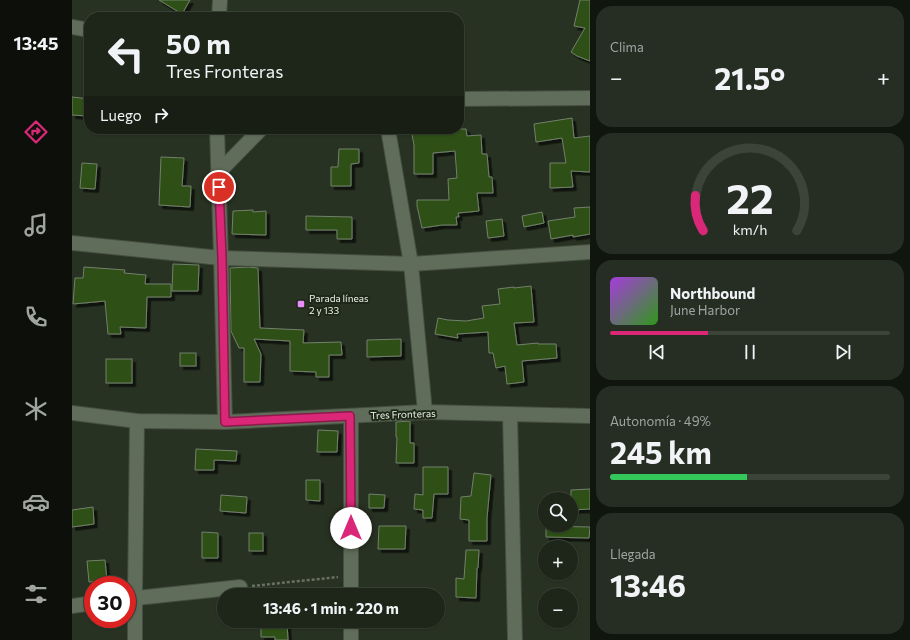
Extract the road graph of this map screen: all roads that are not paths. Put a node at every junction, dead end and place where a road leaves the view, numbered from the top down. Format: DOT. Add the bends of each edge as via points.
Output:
graph roads {
  1 [pos="220,0"];
  2 [pos="219,12"];
  3 [pos="72,27"];
  4 [pos="84,29"];
  5 [pos="590,98"];
  6 [pos="464,99"];
  7 [pos="217,134"];
  8 [pos="256,134"];
  9 [pos="389,134"];
  10 [pos="218,173"];
  11 [pos="72,243"];
  12 [pos="590,252"];
  13 [pos="222,258"];
  14 [pos="411,264"];
  15 [pos="425,412"];
  16 [pos="72,413"];
  17 [pos="510,414"];
  18 [pos="350,416"];
  19 [pos="590,416"];
  20 [pos="137,421"];
  21 [pos="225,422"];
  22 [pos="132,576"];
  23 [pos="240,587"];
  24 [pos="351,588"];
  25 [pos="136,597"];
  26 [pos="84,604"];
  27 [pos="72,606"];
  28 [pos="134,628"];
  29 [pos="351,628"];
  30 [pos="135,640"];
  31 [pos="351,640"];
  32 [pos="515,640"];
  1 -- 2 [label="street"];
  3 -- 4 [label="street"];
  5 -- 6 [label="street"];
  7 -- 10 [label="street"];
  8 -- 10 [label="street"];
  9 -- 14 [label="street"];
  10 -- 13 [label="street"];
  11 -- 13 [label="street"];
  12 -- 14 [label="street"];
  13 -- 14 [label="street"];
  13 -- 21 [label="street"];
  14 -- 15 [label="street"];
  15 -- 17 [label="street, Tres Fronteras"];
  15 -- 18 [label="street, Tres Fronteras"];
  16 -- 20 [label="street, Tres Fronteras"];
  17 -- 19 [label="street, Tres Fronteras"];
  17 -- 32 [label="street"];
  18 -- 21 [label="street, Tres Fronteras"];
  18 -- 24 [label="street"];
  20 -- 21 [label="street, Tres Fronteras"];
  20 -- 22 [label="street"];
  23 -- 25 [label="street"];
  26 -- 27 [label="street"];
  28 -- 30 [label="street"];
  29 -- 31 [label="street"];
}
